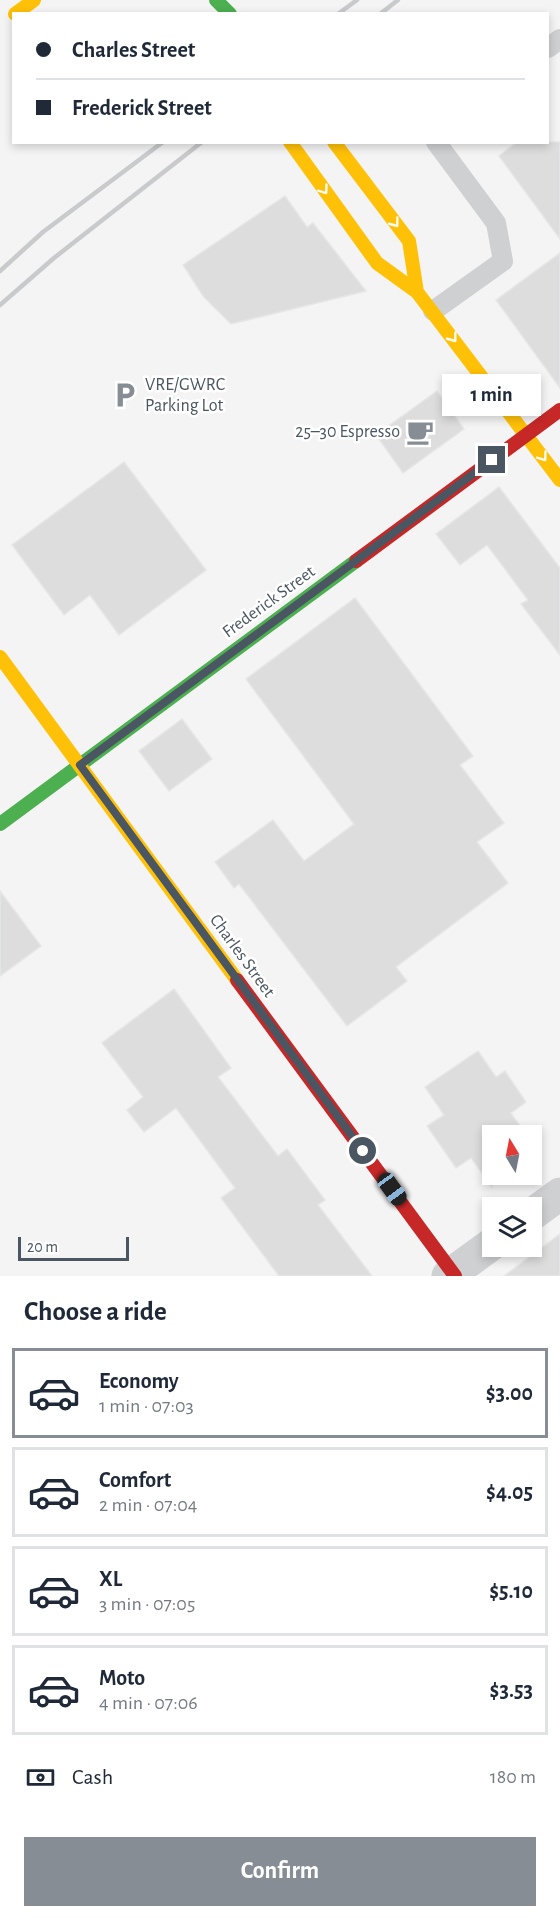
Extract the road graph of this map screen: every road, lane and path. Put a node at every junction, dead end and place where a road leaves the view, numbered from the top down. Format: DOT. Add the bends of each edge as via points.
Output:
graph roads {
  1 [pos="34,0"];
  2 [pos="216,0"];
  3 [pos="17,12"];
  4 [pos="228,12"];
  5 [pos="291,144"];
  6 [pos="336,144"];
  7 [pos="437,144"];
  8 [pos="417,291"];
  9 [pos="433,311"];
  10 [pos="560,410"];
  11 [pos="527,435"];
  12 [pos="560,480"];
  13 [pos="0,657"];
  14 [pos="80,765"];
  15 [pos="0,824"];
  16 [pos="560,1194"];
  17 [pos="542,1207"];
  18 [pos="482,1252"];
  19 [pos="452,1275"];
  1 -- 3 [label="street"];
  2 -- 4 [label="street"];
  5 -- 8 [label="street, one-way" via="377,263"];
  6 -- 8 [label="street, one-way" via="409,241"];
  7 -- 9 [label="lane" via="496,223 503,261"];
  8 -- 9 [label="street"];
  9 -- 11 [label="street, one-way"];
  10 -- 11 [label="street, Frederick Street"];
  11 -- 12 [label="street, one-way"];
  11 -- 14 [label="street, Frederick Street"];
  13 -- 14 [label="street, Charles Street"];
  14 -- 15 [label="street, Frederick Street"];
  14 -- 19 [label="street, Charles Street"];
  16 -- 17 [label="street"];
  18 -- 19 [label="street"];
}
